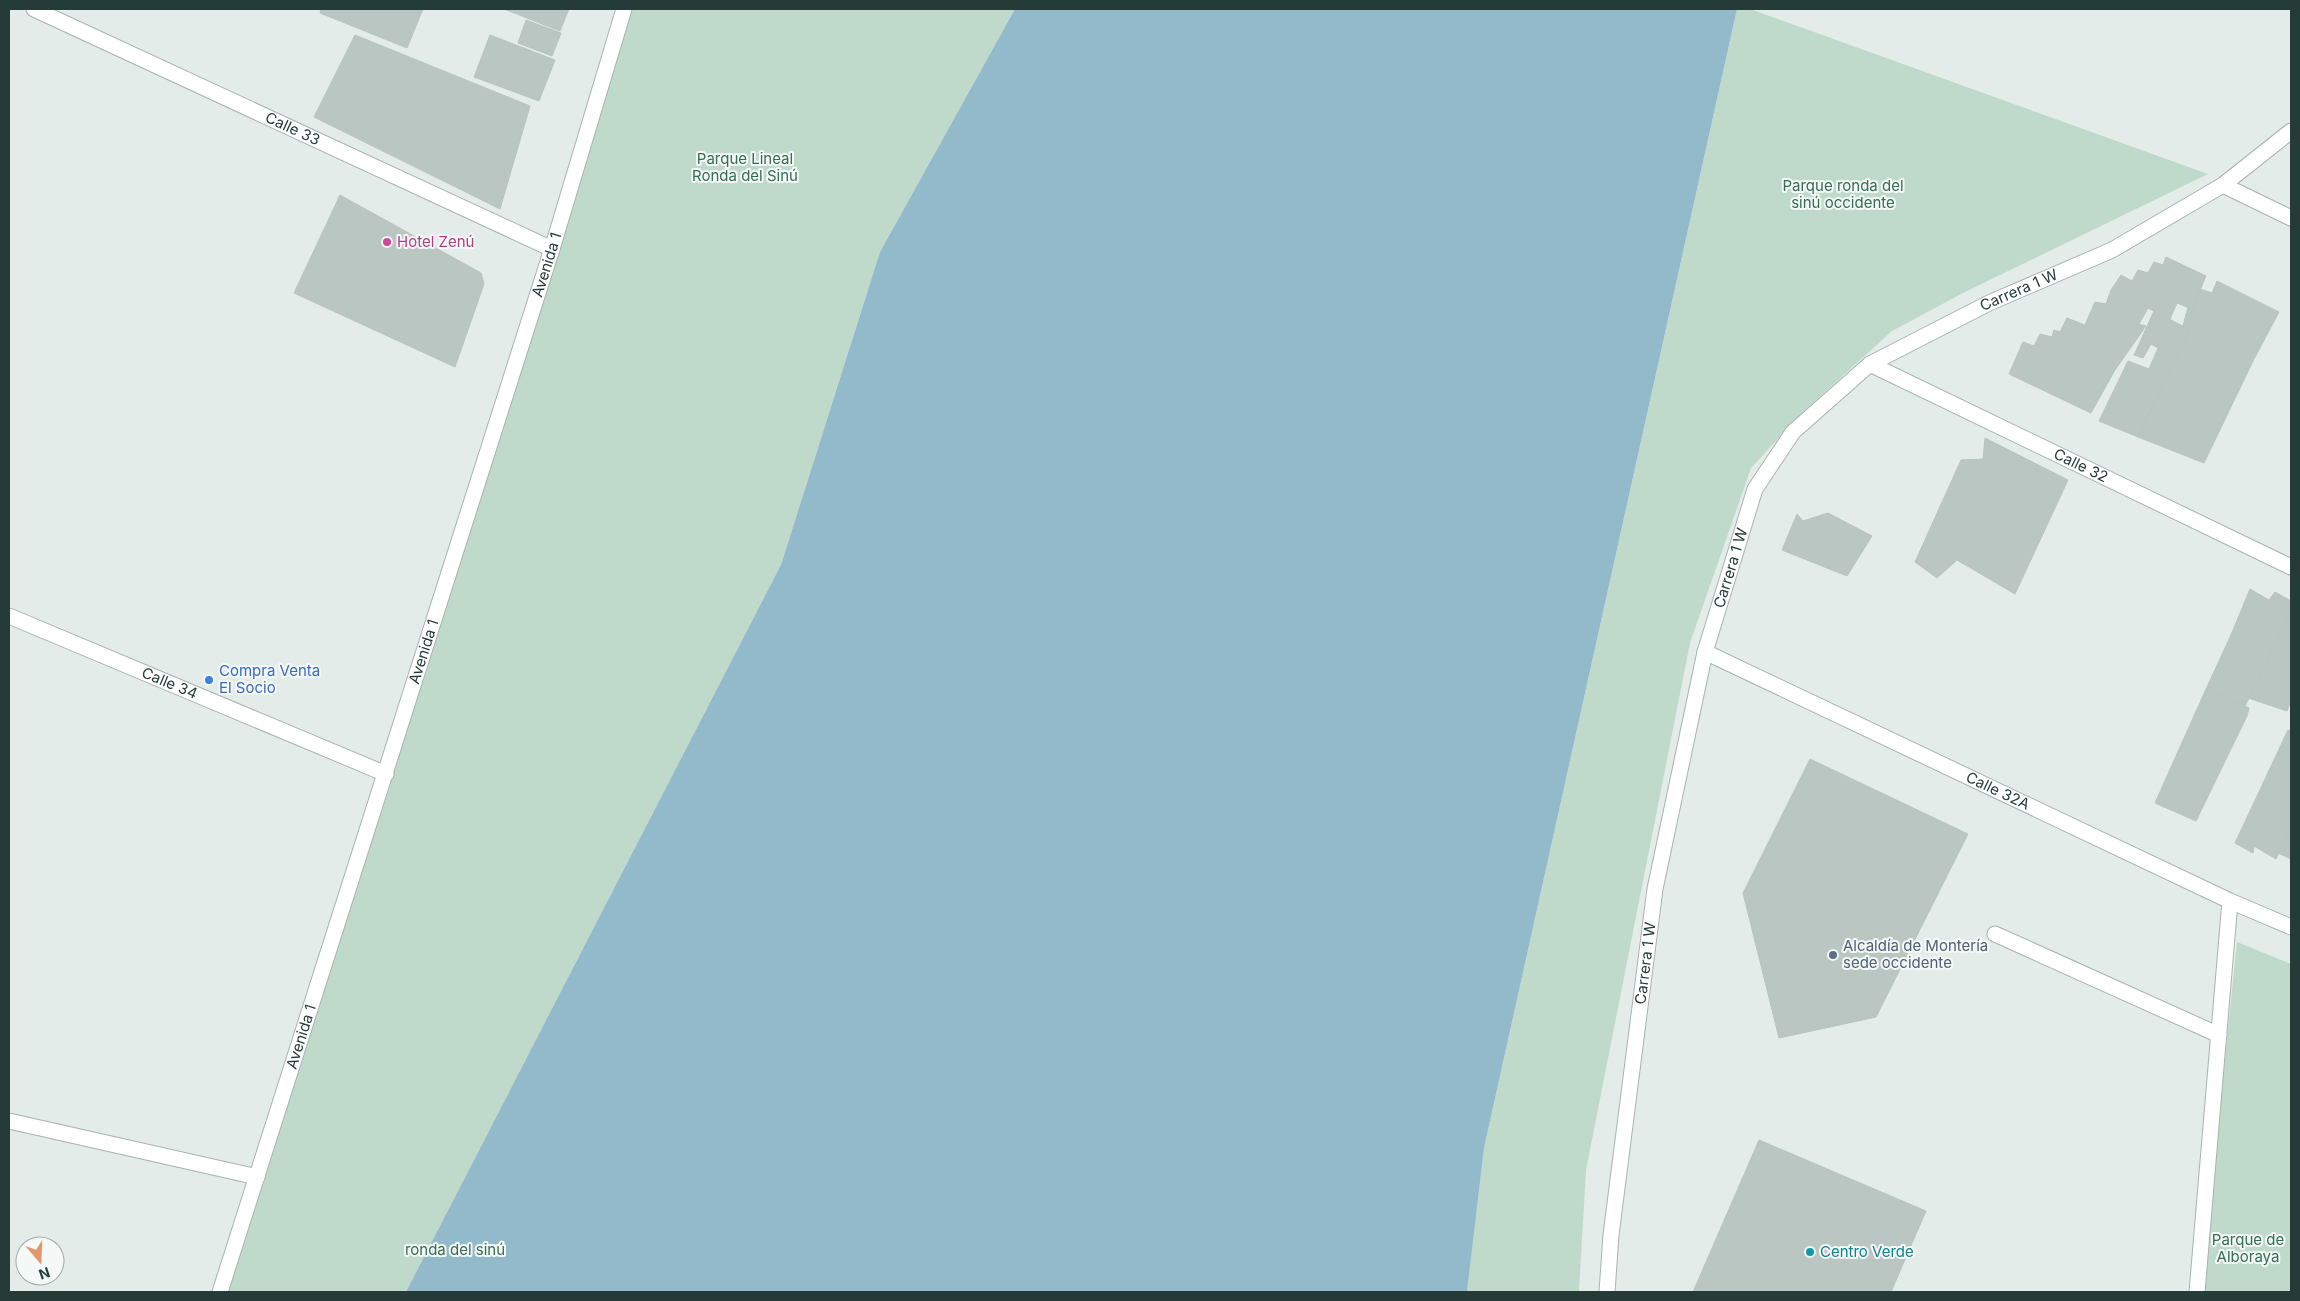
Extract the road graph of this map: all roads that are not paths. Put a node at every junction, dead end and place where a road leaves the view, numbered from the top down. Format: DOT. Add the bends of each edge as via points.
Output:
graph roads {
  1 [pos="34,9"];
  2 [pos="624,9"];
  3 [pos="2291,131"];
  4 [pos="2223,185"];
  5 [pos="2291,218"];
  6 [pos="552,248"];
  7 [pos="1870,364"];
  8 [pos="2291,567"];
  9 [pos="9,616"];
  10 [pos="1705,652"];
  11 [pos="386,774"];
  12 [pos="2230,901"];
  13 [pos="2291,927"];
  14 [pos="1996,934"];
  15 [pos="2219,1035"];
  16 [pos="9,1121"];
  17 [pos="257,1176"];
  18 [pos="220,1292"];
  19 [pos="1607,1292"];
  20 [pos="2197,1292"];
  1 -- 6 [label="street, Calle 33"];
  2 -- 6 [label="street, Avenida 1"];
  3 -- 4 [label="street, Carrera 1 W"];
  4 -- 5 [label="street"];
  4 -- 7 [label="street, Carrera 1 W" via="2112,250 1989,303"];
  6 -- 11 [label="street, Avenida 1"];
  7 -- 8 [label="street, Calle 32"];
  7 -- 10 [label="street, Carrera 1 W" via="1793,432 1755,489"];
  9 -- 11 [label="street, Calle 34"];
  10 -- 12 [label="street, Calle 32A"];
  10 -- 19 [label="street, Carrera 1 W" via="1655,889 1615,1197"];
  11 -- 17 [label="street, Avenida 1"];
  12 -- 13 [label="street, Calle 32A"];
  12 -- 15 [label="street"];
  14 -- 15 [label="street"];
  15 -- 20 [label="street"];
  16 -- 17 [label="street"];
  17 -- 18 [label="street, Avenida 1"];
}
